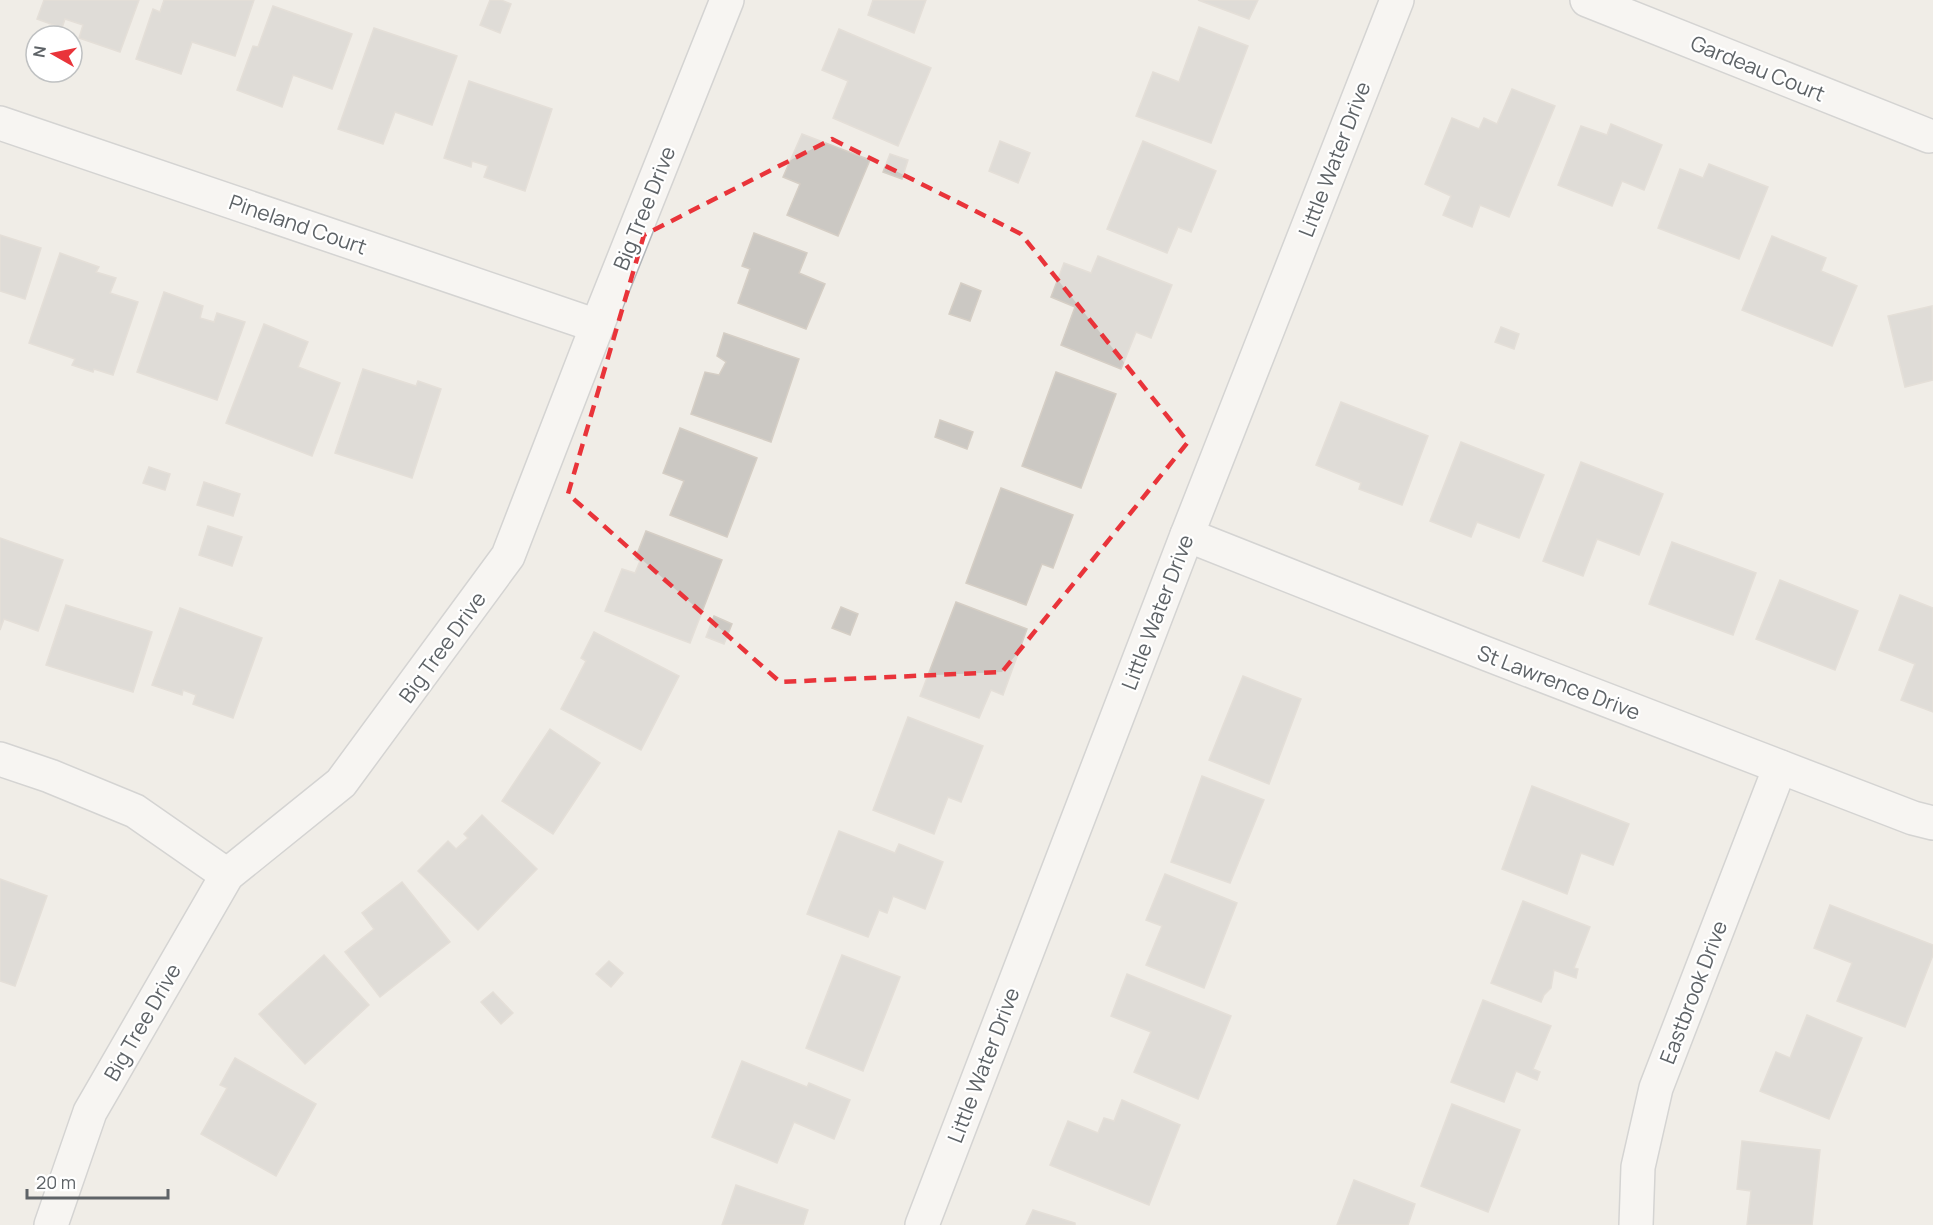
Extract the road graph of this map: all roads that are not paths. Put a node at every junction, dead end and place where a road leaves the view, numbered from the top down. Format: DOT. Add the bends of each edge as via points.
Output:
graph roads {
  1 [pos="727,0"];
  2 [pos="1397,0"];
  3 [pos="1587,0"];
  4 [pos="0,123"];
  5 [pos="1929,136"];
  6 [pos="597,326"];
  7 [pos="1187,536"];
  8 [pos="0,759"];
  9 [pos="1780,767"];
  10 [pos="1933,823"];
  11 [pos="227,875"];
  12 [pos="51,1225"];
  13 [pos="922,1225"];
  14 [pos="1636,1225"];
  1 -- 6 [label="street, Big Tree Drive"];
  2 -- 7 [label="street, Little Water Drive"];
  3 -- 5 [label="street, Gardeau Court"];
  4 -- 6 [label="street, Pineland Court"];
  6 -- 11 [label="street, Big Tree Drive" via="508,556 341,783"];
  7 -- 9 [label="street, St Lawrence Drive"];
  7 -- 13 [label="street, Little Water Drive"];
  8 -- 11 [label="street" via="135,811"];
  9 -- 10 [label="street, St Lawrence Drive"];
  9 -- 14 [label="street, Eastbrook Drive" via="1656,1088 1638,1167"];
  11 -- 12 [label="street, Big Tree Drive" via="90,1112"];
}
